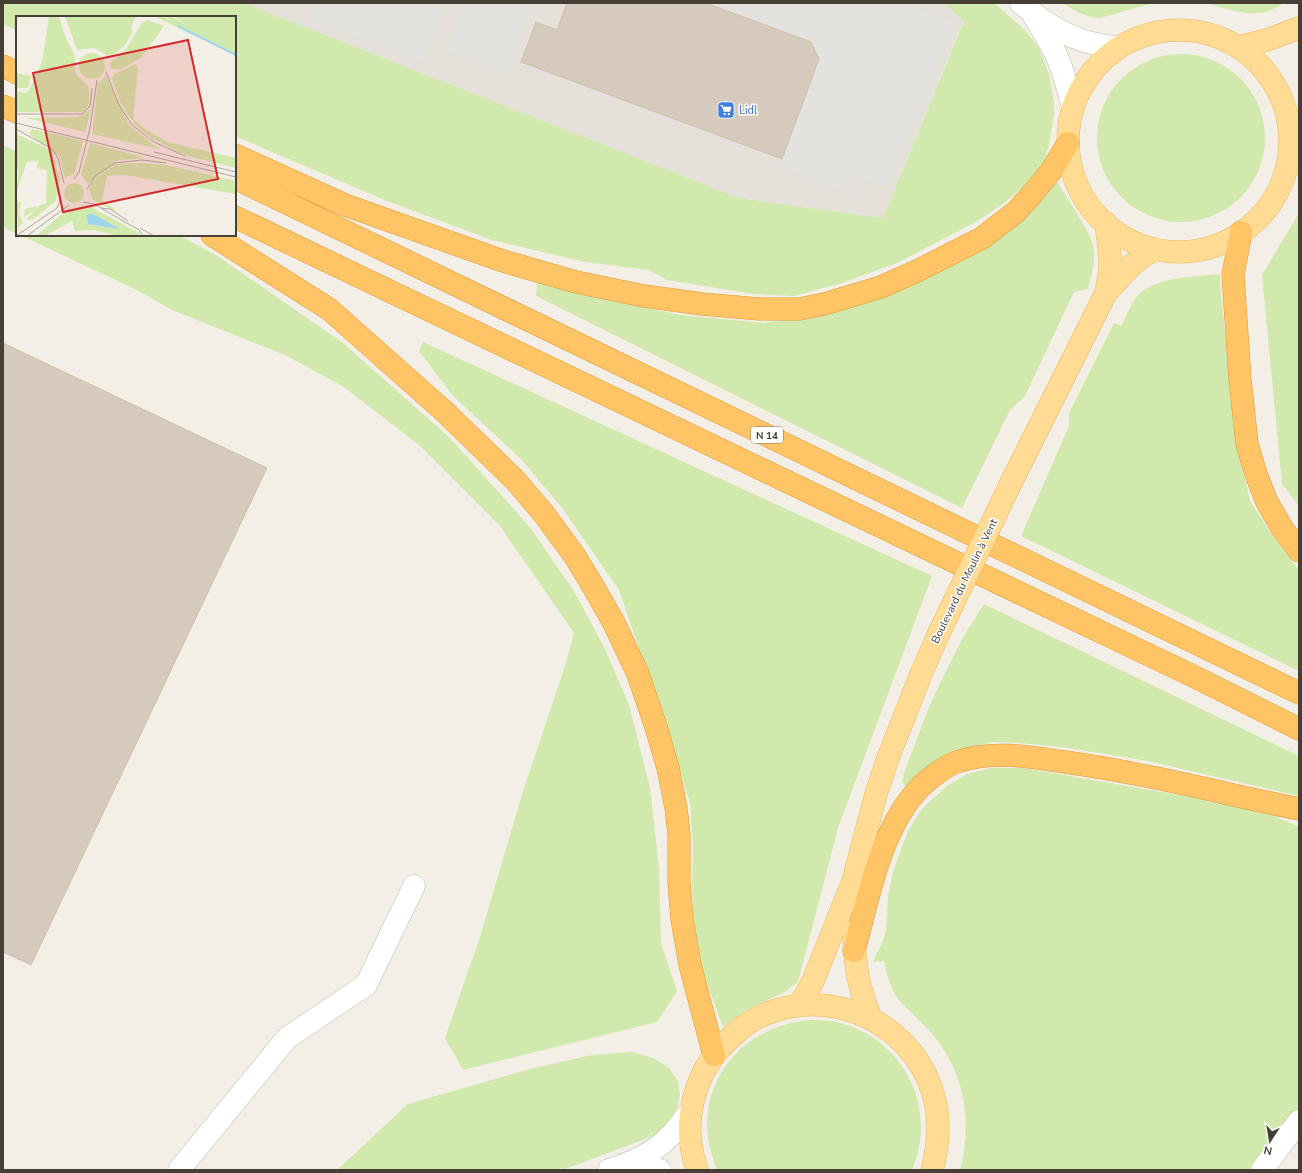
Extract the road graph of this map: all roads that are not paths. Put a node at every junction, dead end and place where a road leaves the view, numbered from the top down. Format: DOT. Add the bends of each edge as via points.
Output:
graph roads {
  1 [pos="1026,8"];
  2 [pos="1299,28"];
  3 [pos="1119,47"];
  4 [pos="1238,47"];
  5 [pos="3,66"];
  6 [pos="16,72"];
  7 [pos="1299,101"];
  8 [pos="3,106"];
  9 [pos="1074,107"];
  10 [pos="16,112"];
  11 [pos="1288,119"];
  12 [pos="1068,143"];
  13 [pos="236,155"];
  14 [pos="236,178"];
  15 [pos="236,217"];
  16 [pos="1106,223"];
  17 [pos="1242,232"];
  18 [pos="214,236"];
  19 [pos="1155,249"];
  20 [pos="1106,293"];
  21 [pos="1299,551"];
  22 [pos="1299,693"];
  23 [pos="1299,728"];
  24 [pos="1299,809"];
  25 [pos="853,881"];
  26 [pos="414,886"];
  27 [pos="854,951"];
  28 [pos="798,1006"];
  29 [pos="871,1018"];
  30 [pos="714,1055"];
  31 [pos="691,1110"];
  32 [pos="1299,1122"];
  33 [pos="614,1168"];
  34 [pos="179,1170"];
  35 [pos="660,1170"];
  36 [pos="697,1170"];
  37 [pos="932,1170"];
  38 [pos="1262,1170"];
  1 -- 3 [label="street" via="1056,29 1074,37 1091,44"];
  1 -- 9 [label="street" via="1055,52"];
  2 -- 4 [label="main road"];
  3 -- 4 [label="main road" via="1148,34 1178,30 1210,34"];
  3 -- 9 [label="main road" via="1096,67 1079,93"];
  4 -- 11 [label="main road" via="1250,55 1271,77"];
  5 -- 6 [label="highway"];
  7 -- 11 [label="main road"];
  8 -- 10 [label="highway"];
  9 -- 12 [label="main road"];
  11 -- 17 [label="main road" via="1290,144 1288,164 1282,183 1261,215"];
  12 -- 13 [label="highway" via="1034,193 1016,212 982,238 881,287 799,309 759,309 702,304 644,296 576,282 503,261 345,205"];
  12 -- 16 [label="main road" via="1073,173 1079,187 1086,201"];
  14 -- 22 [label="highway, N 14"];
  15 -- 23 [label="highway"];
  16 -- 19 [label="main road" via="1129,239"];
  16 -- 20 [label="main road, Boulevard du Moulin à Vent" via="1110,257"];
  17 -- 19 [label="main road" via="1206,248 1180,251"];
  17 -- 21 [label="highway" via="1233,275 1247,444 1267,502"];
  18 -- 30 [label="highway" via="329,309 445,412 515,480 574,555 614,623 638,674 668,768 679,834 682,919 690,965"];
  19 -- 20 [label="main road, Boulevard du Moulin à Vent" via="1142,256"];
  20 -- 25 [label="main road, Boulevard du Moulin à Vent, bridge" via="939,633 904,715 876,794"];
  24 -- 27 [label="highway" via="1103,768 1034,758 1003,755 959,761 932,778 915,793 893,826 884,847"];
  25 -- 27 [label="main road, Boulevard du Moulin à Vent"];
  25 -- 28 [label="main road, Boulevard du Moulin à Vent" via="813,981"];
  26 -- 34 [label="street" via="366,985 287,1038"];
  27 -- 29 [label="main road, Boulevard du Moulin à Vent" via="859,986"];
  28 -- 29 [label="main road" via="823,1005"];
  28 -- 30 [label="main road" via="771,1012 751,1022 737,1031"];
  29 -- 37 [label="main road" via="909,1049 927,1077 937,1108 938,1125 938,1141"];
  30 -- 31 [label="main road" via="700,1080"];
  31 -- 33 [label="street" via="670,1137 657,1148"];
  31 -- 36 [label="main road" via="690,1133"];
  32 -- 38 [label="street"];
  33 -- 35 [label="street" via="641,1167"];
}
